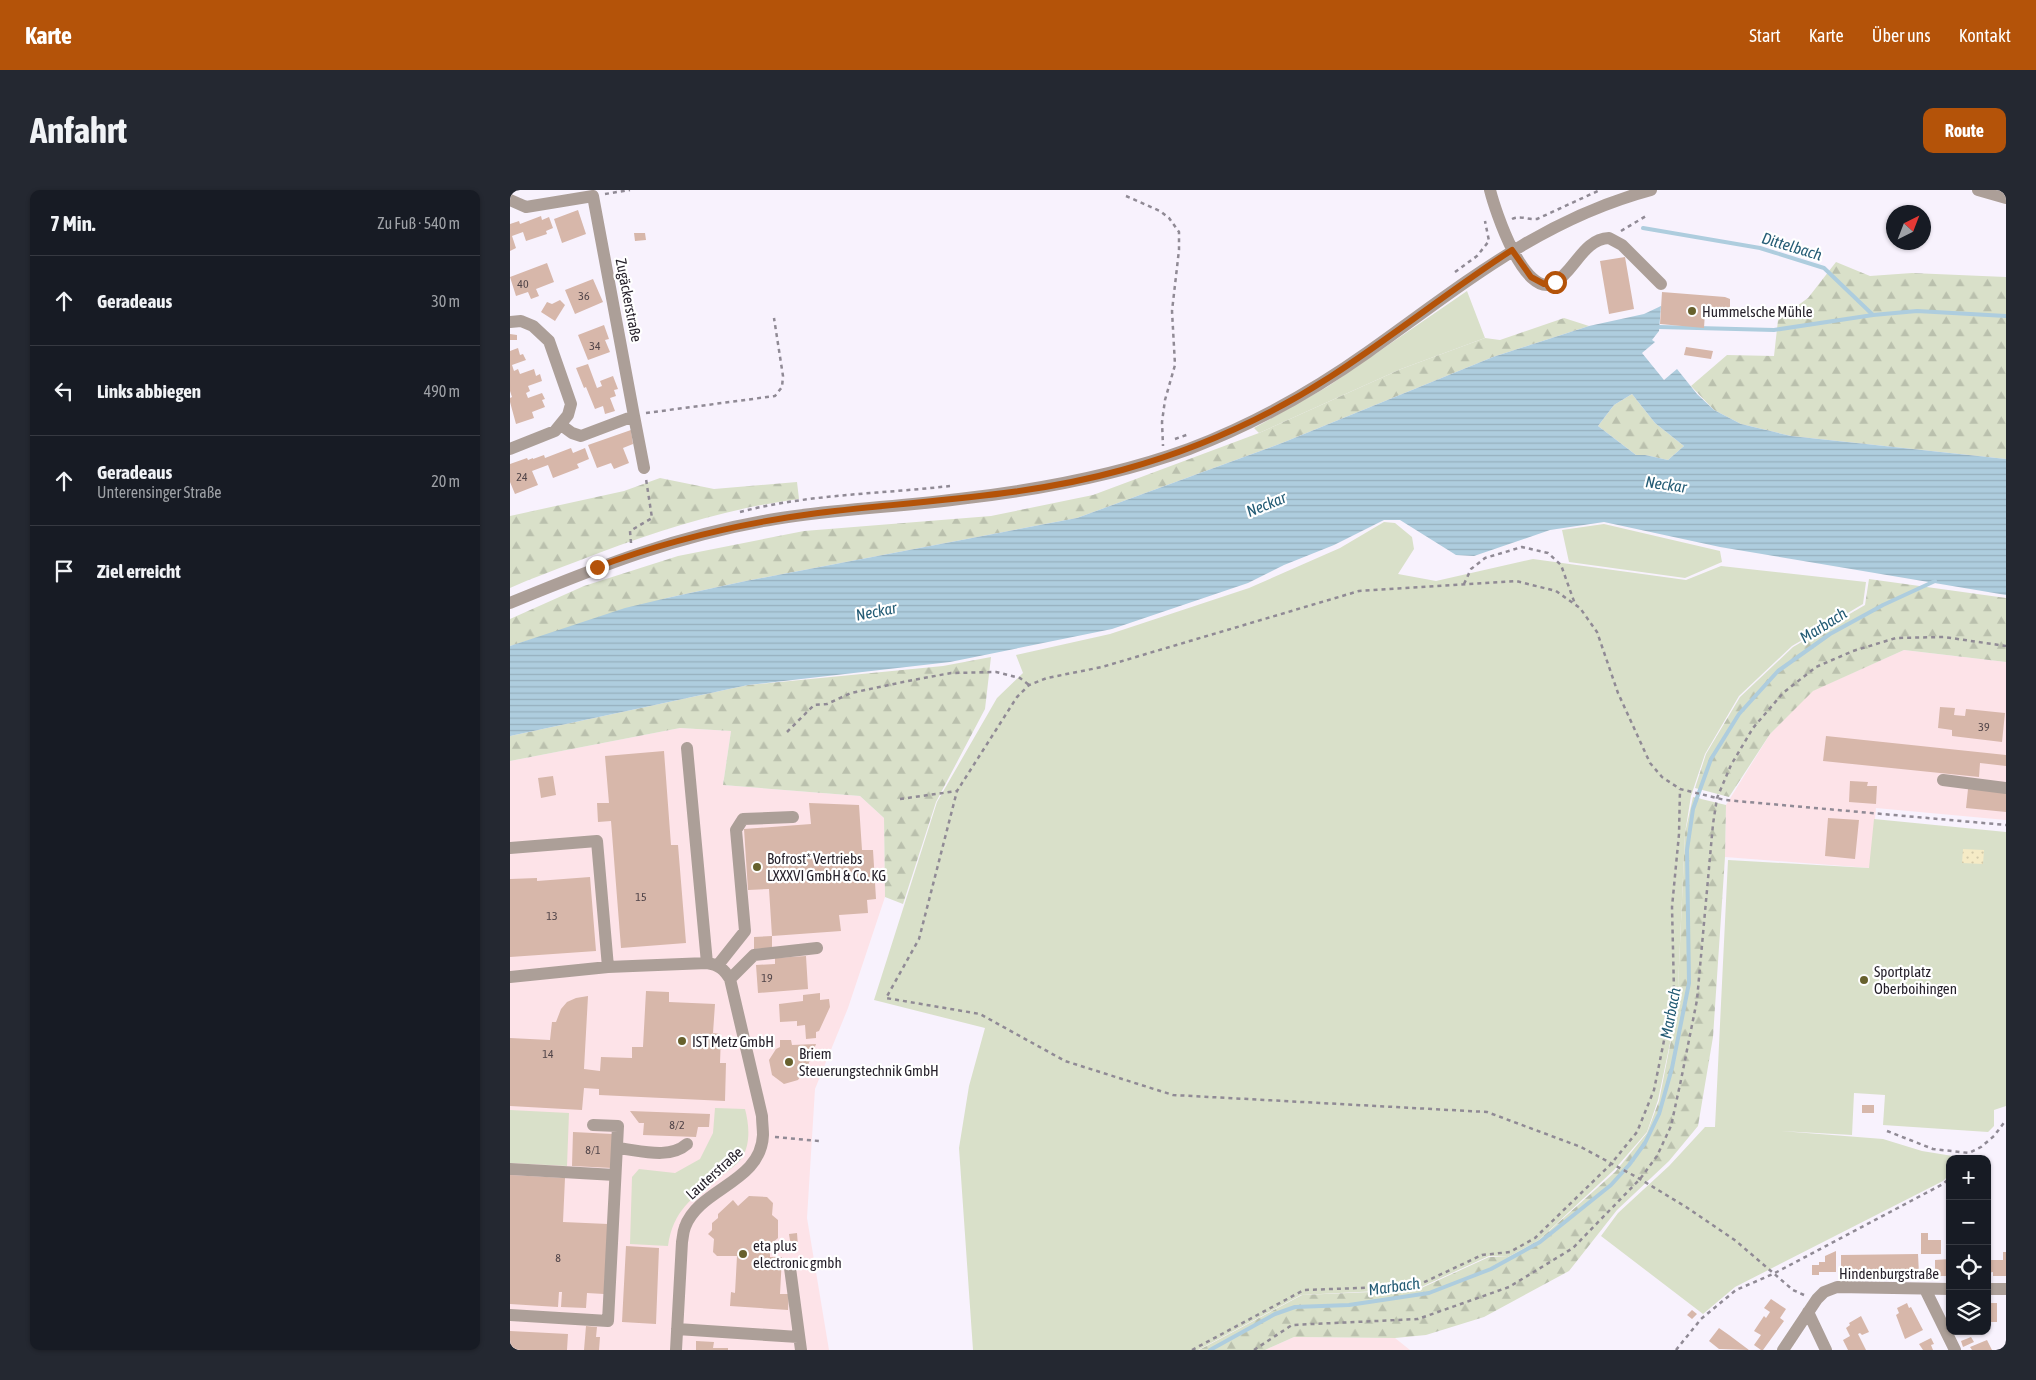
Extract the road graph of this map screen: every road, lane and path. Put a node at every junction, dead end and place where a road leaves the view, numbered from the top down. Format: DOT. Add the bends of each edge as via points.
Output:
graph roads {
  1 [pos="630,190"];
  2 [pos="1490,190"];
  3 [pos="1600,190"];
  4 [pos="1651,190"];
  5 [pos="1978,190"];
  6 [pos="593,196"];
  7 [pos="1126,196"];
  8 [pos="2006,198"];
  9 [pos="510,200"];
  10 [pos="1518,216"];
  11 [pos="1646,216"];
  12 [pos="1488,231"];
  13 [pos="1609,238"];
  14 [pos="1512,250"];
  15 [pos="1449,277"];
  16 [pos="1661,284"];
  17 [pos="774,318"];
  18 [pos="510,322"];
  19 [pos="634,416"];
  20 [pos="561,425"];
  21 [pos="1195,432"];
  22 [pos="1162,444"];
  23 [pos="510,449"];
  24 [pos="1164,457"];
  25 [pos="644,468"];
  26 [pos="952,486"];
  27 [pos="732,514"];
  28 [pos="629,547"];
  29 [pos="1464,584"];
  30 [pos="510,603"];
  31 [pos="1576,605"];
  32 [pos="2006,646"];
  33 [pos="1029,685"];
  34 [pos="787,732"];
  35 [pos="687,748"];
  36 [pos="1943,780"];
  37 [pos="1680,788"];
  38 [pos="2006,788"];
  39 [pos="957,791"];
  40 [pos="1717,798"];
  41 [pos="900,799"];
  42 [pos="794,817"];
  43 [pos="2006,825"];
  44 [pos="510,848"];
  45 [pos="817,948"];
  46 [pos="713,964"];
  47 [pos="608,968"];
  48 [pos="510,977"];
  49 [pos="730,979"];
  50 [pos="2006,1120"];
  51 [pos="593,1125"];
  52 [pos="1887,1131"];
  53 [pos="763,1136"];
  54 [pos="819,1141"];
  55 [pos="686,1144"];
  56 [pos="617,1148"];
  57 [pos="1969,1153"];
  58 [pos="1612,1164"];
  59 [pos="510,1169"];
  60 [pos="615,1175"];
  61 [pos="1640,1180"];
  62 [pos="1946,1181"];
  63 [pos="790,1268"];
  64 [pos="1773,1274"];
  65 [pos="1925,1289"];
  66 [pos="1946,1289"];
  67 [pos="1991,1289"];
  68 [pos="2006,1289"];
  69 [pos="1817,1299"];
  70 [pos="1808,1312"];
  71 [pos="510,1316"];
  72 [pos="677,1329"];
  73 [pos="798,1337"];
  74 [pos="676,1350"];
  75 [pos="801,1350"];
  76 [pos="1192,1350"];
  77 [pos="1254,1350"];
  78 [pos="1676,1350"];
  79 [pos="1783,1350"];
  80 [pos="1826,1350"];
  81 [pos="1954,1350"];
  1 -- 6 [label="path"];
  2 -- 14 [label="street"];
  3 -- 10 [label="path" via="1538,218"];
  4 -- 14 [label="street" via="1594,208"];
  5 -- 8 [label="street"];
  6 -- 9 [label="street" via="526,207"];
  6 -- 19 [label="street, Zugäckerstraße"];
  7 -- 22 [label="path" via="1160,210 1179,232 1172,311 1175,365 1165,400"];
  11 -- 13 [label="path"];
  12 -- 15 [label="path" via="1489,241"];
  13 -- 14 [label="street" via="1596,240 1560,278 1550,284 1531,277"];
  13 -- 16 [label="street" via="1622,245"];
  14 -- 24 [label="street" via="1367,353 1306,392 1212,440"];
  17 -- 19 [label="path" via="783,376 782,387 775,396"];
  18 -- 20 [label="street" via="521,321 533,326 549,341 571,404"];
  19 -- 20 [label="street" via="581,436"];
  19 -- 25 [label="street, Zugäckerstraße"];
  20 -- 23 [label="street" via="555,431"];
  21 -- 22 [label="path"];
  22 -- 24 [label="path"];
  24 -- 28 [label="street" via="1097,476 1029,490 822,512"];
  25 -- 28 [label="path" via="652,518 630,531"];
  26 -- 27 [label="path" via="831,496 760,506"];
  28 -- 30 [label="street"];
  29 -- 31 [label="path" via="1516,581 1556,591"];
  29 -- 31 [label="path" via="1471,570 1485,558 1522,547 1548,554 1560,565"];
  29 -- 33 [label="path" via="1359,591 1110,665"];
  31 -- 37 [label="path" via="1597,632 1618,693 1650,763 1662,777"];
  32 -- 40 [label="path" via="1944,637 1896,638 1816,667 1783,693 1753,728 1731,765"];
  33 -- 34 [label="path" via="1020,678 996,672 951,673 908,681 814,705"];
  33 -- 39 [label="path" via="1017,697"];
  35 -- 46 [label="street"];
  36 -- 38 [label="street"];
  37 -- 40 [label="path"];
  37 -- 58 [label="path" via="1672,908 1674,990 1654,1090 1637,1132"];
  39 -- 41 [label="path"];
  39 -- 58 [label="path" via="920,938 886,998 980,1014 1065,1061 1173,1095 1487,1112 1581,1147"];
  40 -- 43 [label="path"];
  40 -- 61 [label="path" via="1694,1018 1671,1126"];
  42 -- 46 [label="street" via="744,819 736,830 745,931"];
  44 -- 47 [label="street" via="597,841"];
  45 -- 49 [label="street" via="754,955"];
  46 -- 47 [label="street"];
  46 -- 49 [label="street, Lauterstraße" via="725,970"];
  47 -- 48 [label="street"];
  49 -- 53 [label="street, Lauterstraße" via="762,1116"];
  50 -- 57 [label="path" via="1994,1136"];
  51 -- 56 [label="street" via="618,1126"];
  52 -- 57 [label="path" via="1933,1149"];
  53 -- 54 [label="path"];
  53 -- 72 [label="street, Lauterstraße" via="756,1158 747,1170 699,1207 685,1226"];
  55 -- 56 [label="street" via="680,1150 666,1153"];
  56 -- 60 [label="street"];
  58 -- 61 [label="path"];
  58 -- 76 [label="path" via="1535,1238 1510,1252 1482,1255 1416,1286 1304,1290"];
  59 -- 60 [label="street"];
  60 -- 71 [label="street" via="608,1321"];
  61 -- 64 [label="path" via="1736,1241"];
  61 -- 77 [label="path" via="1573,1248 1509,1287 1418,1319 1292,1325"];
  62 -- 64 [label="path"];
  63 -- 73 [label="street"];
  64 -- 69 [label="path" via="1793,1290"];
  64 -- 78 [label="path" via="1736,1290 1721,1301 1701,1319"];
  65 -- 66 [label="street, Hindenburgstraße"];
  65 -- 69 [label="street, Hindenburgstraße" via="1837,1288 1824,1292"];
  65 -- 81 [label="street"];
  67 -- 68 [label="street"];
  69 -- 70 [label="street, Hindenburgstraße"];
  70 -- 79 [label="street, Hindenburgstraße"];
  70 -- 80 [label="street"];
  72 -- 73 [label="street"];
  72 -- 74 [label="street, Lauterstraße"];
  73 -- 75 [label="street"];
}
